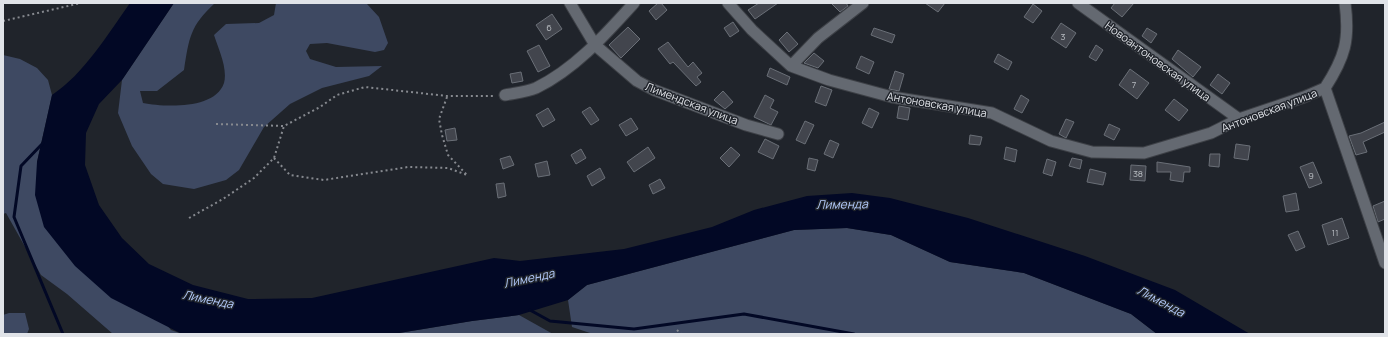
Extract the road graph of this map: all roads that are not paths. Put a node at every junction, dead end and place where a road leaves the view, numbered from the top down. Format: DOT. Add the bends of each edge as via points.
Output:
graph roads {
  1 [pos="570,3"];
  2 [pos="634,3"];
  3 [pos="728,3"];
  4 [pos="863,3"];
  5 [pos="1078,3"];
  6 [pos="1345,3"];
  7 [pos="595,45"];
  8 [pos="791,66"];
  9 [pos="1325,88"];
  10 [pos="506,96"];
  11 [pos="1239,119"];
  12 [pos="778,134"];
  13 [pos="1385,263"];
  1 -- 7 [label="street, Лимендская улица"];
  2 -- 7 [label="street"];
  3 -- 8 [label="street, Антоновская улица" via="752,30"];
  4 -- 8 [label="street" via="818,38"];
  5 -- 11 [label="street, Новоантоновская улица"];
  6 -- 9 [label="street" via="1348,27 1343,55"];
  7 -- 10 [label="street" via="563,72 534,88"];
  7 -- 12 [label="street, Лимендская улица" via="637,82 746,125"];
  8 -- 11 [label="street, Антоновская улица" via="829,80 892,97 992,113 1051,140 1092,152 1144,152 1211,133"];
  9 -- 11 [label="street, Антоновская улица"];
  9 -- 13 [label="street"];
}
